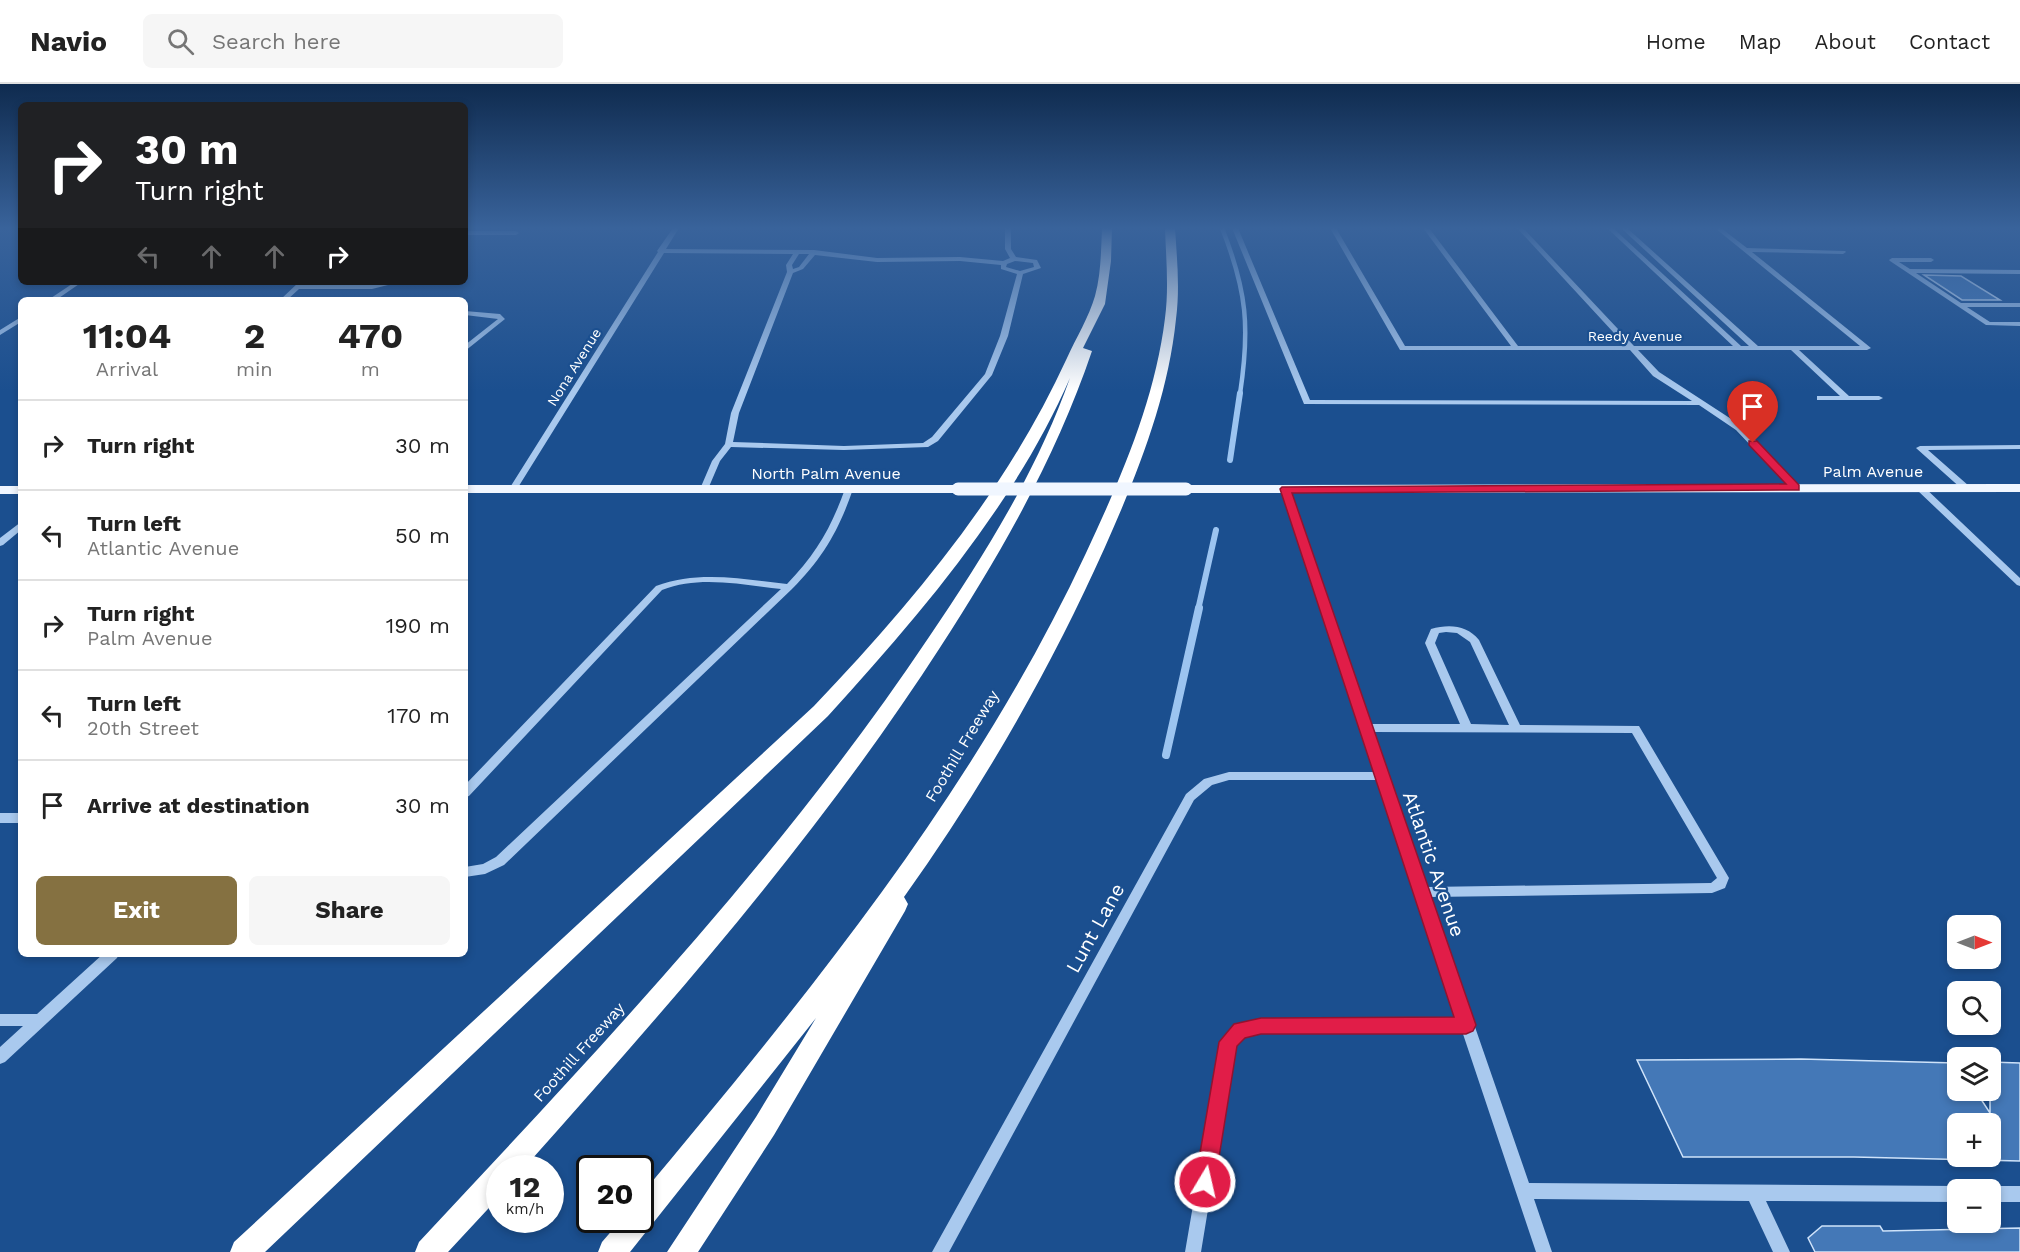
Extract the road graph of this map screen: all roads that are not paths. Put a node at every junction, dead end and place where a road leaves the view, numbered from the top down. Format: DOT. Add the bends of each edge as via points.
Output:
graph roads {
  1 [pos="641,283"];
  2 [pos="786,283"];
  3 [pos="1018,283"];
  4 [pos="1102,283"];
  5 [pos="1173,283"];
  6 [pos="1258,283"];
  7 [pos="1365,283"];
  8 [pos="1467,283"];
  9 [pos="1570,283"];
  10 [pos="1669,283"];
  11 [pos="1684,283"];
  12 [pos="1786,283"];
  13 [pos="1925,283"];
  14 [pos="74,285"];
  15 [pos="300,285"];
  16 [pos="325,285"];
  17 [pos="382,285"];
  18 [pos="1101,295"];
  19 [pos="56,297"];
  20 [pos="286,297"];
  21 [pos="2020,304"];
  22 [pos="1959,305"];
  23 [pos="468,313"];
  24 [pos="18,321"];
  25 [pos="0,324"];
  26 [pos="2020,324"];
  27 [pos="0,333"];
  28 [pos="468,347"];
  29 [pos="1516,348"];
  30 [pos="1739,348"];
  31 [pos="1756,348"];
  32 [pos="1793,348"];
  33 [pos="1631,349"];
  34 [pos="1820,398"];
  35 [pos="1847,398"];
  36 [pos="1879,398"];
  37 [pos="1701,403"];
  38 [pos="729,444"];
  39 [pos="2020,447"];
  40 [pos="1796,488"];
  41 [pos="1920,488"];
  42 [pos="1966,488"];
  43 [pos="2020,488"];
  44 [pos="468,489"];
  45 [pos="513,489"];
  46 [pos="704,489"];
  47 [pos="849,489"];
  48 [pos="1186,489"];
  49 [pos="1286,489"];
  50 [pos="0,490"];
  51 [pos="18,490"];
  52 [pos="18,528"];
  53 [pos="0,543"];
  54 [pos="2020,583"];
  55 [pos="789,587"];
  56 [pos="1366,728"];
  57 [pos="1467,728"];
  58 [pos="1516,728"];
  59 [pos="1382,776"];
  60 [pos="468,790"];
  61 [pos="959,801"];
  62 [pos="0,818"];
  63 [pos="18,818"];
  64 [pos="468,872"];
  65 [pos="1422,892"];
  66 [pos="109,957"];
  67 [pos="0,1020"];
  68 [pos="38,1020"];
  69 [pos="1466,1025"];
  70 [pos="0,1057"];
  71 [pos="518,1155"];
  72 [pos="486,1190"];
  73 [pos="1523,1191"];
  74 [pos="1754,1193"];
  75 [pos="1947,1194"];
  76 [pos="2001,1194"];
  77 [pos="2020,1194"];
  78 [pos="654,1202"];
  79 [pos="628,1233"];
  80 [pos="244,1252"];
  81 [pos="429,1252"];
  82 [pos="612,1252"];
  83 [pos="681,1252"];
  84 [pos="940,1252"];
  85 [pos="1193,1252"];
  86 [pos="1544,1252"];
  87 [pos="1782,1252"];
  1 -- 45 [label="street, Nona Avenue"];
  2 -- 38 [label="street" via="735,413"];
  3 -- 38 [label="street" via="1004,336 988,375 925,445 844,448"];
  4 -- 18 [label="highway, Foothill Freeway"];
  5 -- 61 [label="highway, Foothill Freeway" via="1158,380 1136,458 1054,639"];
  6 -- 37 [label="street" via="1307,402"];
  7 -- 29 [label="street, Reedy Avenue" via="1403,348"];
  8 -- 29 [label="street"];
  9 -- 33 [label="street"];
  10 -- 30 [label="street"];
  11 -- 31 [label="street"];
  12 -- 32 [label="street, Reedy Avenue" via="1867,348"];
  13 -- 22 [label="street"];
  14 -- 19 [label="street"];
  15 -- 20 [label="street"];
  16 -- 17 [label="street"];
  18 -- 71 [label="highway, Foothill Freeway" via="1077,382 1058,428 1000,540 916,673 794,838 636,1026"];
  18 -- 80 [label="highway" via="1058,391 1016,467 940,576 886,640 821,711 719,809"];
  21 -- 22 [label="street"];
  22 -- 26 [label="street" via="1988,324"];
  23 -- 28 [label="street" via="502,319"];
  24 -- 25 [label="street"];
  24 -- 27 [label="street"];
  29 -- 33 [label="street, Reedy Avenue"];
  30 -- 31 [label="street, Reedy Avenue"];
  30 -- 33 [label="street, Reedy Avenue"];
  31 -- 32 [label="street, Reedy Avenue"];
  32 -- 35 [label="street"];
  33 -- 37 [label="street" via="1656,374"];
  34 -- 35 [label="street"];
  35 -- 36 [label="street"];
  37 -- 40 [label="street" via="1739,428"];
  38 -- 46 [label="street" via="716,460"];
  39 -- 42 [label="street" via="1920,448"];
  40 -- 41 [label="main road, Palm Avenue"];
  40 -- 49 [label="main road, Palm Avenue"];
  41 -- 42 [label="main road, Palm Avenue"];
  41 -- 54 [label="street"];
  42 -- 43 [label="main road, Palm Avenue"];
  44 -- 45 [label="main road, North Palm Avenue"];
  45 -- 46 [label="main road, North Palm Avenue"];
  46 -- 47 [label="main road, North Palm Avenue"];
  47 -- 48 [label="main road, North Palm Avenue, bridge"];
  47 -- 55 [label="street" via="836,529 815,561"];
  48 -- 49 [label="main road, Palm Avenue"];
  49 -- 56 [label="street, Atlantic Avenue"];
  50 -- 51 [label="main road"];
  52 -- 53 [label="street"];
  55 -- 60 [label="street" via="678,581 659,588"];
  55 -- 64 [label="street" via="500,861"];
  56 -- 57 [label="street"];
  56 -- 59 [label="street, Atlantic Avenue"];
  57 -- 58 [label="street"];
  57 -- 58 [label="street" via="1430,643 1435,631 1444,628 1467,633 1474,640"];
  58 -- 65 [label="street" via="1635,729 1723,878 1720,884 1712,888"];
  59 -- 65 [label="street, Atlantic Avenue"];
  59 -- 84 [label="street, Lunt Lane" via="1229,776 1208,782 1190,797"];
  61 -- 78 [label="highway, Foothill Freeway" via="775,1055"];
  61 -- 83 [label="highway" via="765,1126"];
  62 -- 63 [label="street"];
  65 -- 69 [label="street, Atlantic Avenue"];
  66 -- 68 [label="street"];
  67 -- 68 [label="street"];
  68 -- 70 [label="street"];
  69 -- 73 [label="street, Atlantic Avenue"];
  69 -- 85 [label="street" via="1261,1026 1240,1030 1228,1042"];
  72 -- 81 [label="highway"];
  73 -- 74 [label="street"];
  73 -- 86 [label="street, Atlantic Avenue"];
  74 -- 75 [label="street"];
  74 -- 87 [label="street"];
  76 -- 77 [label="street"];
  79 -- 82 [label="highway, Foothill Freeway"];
}
